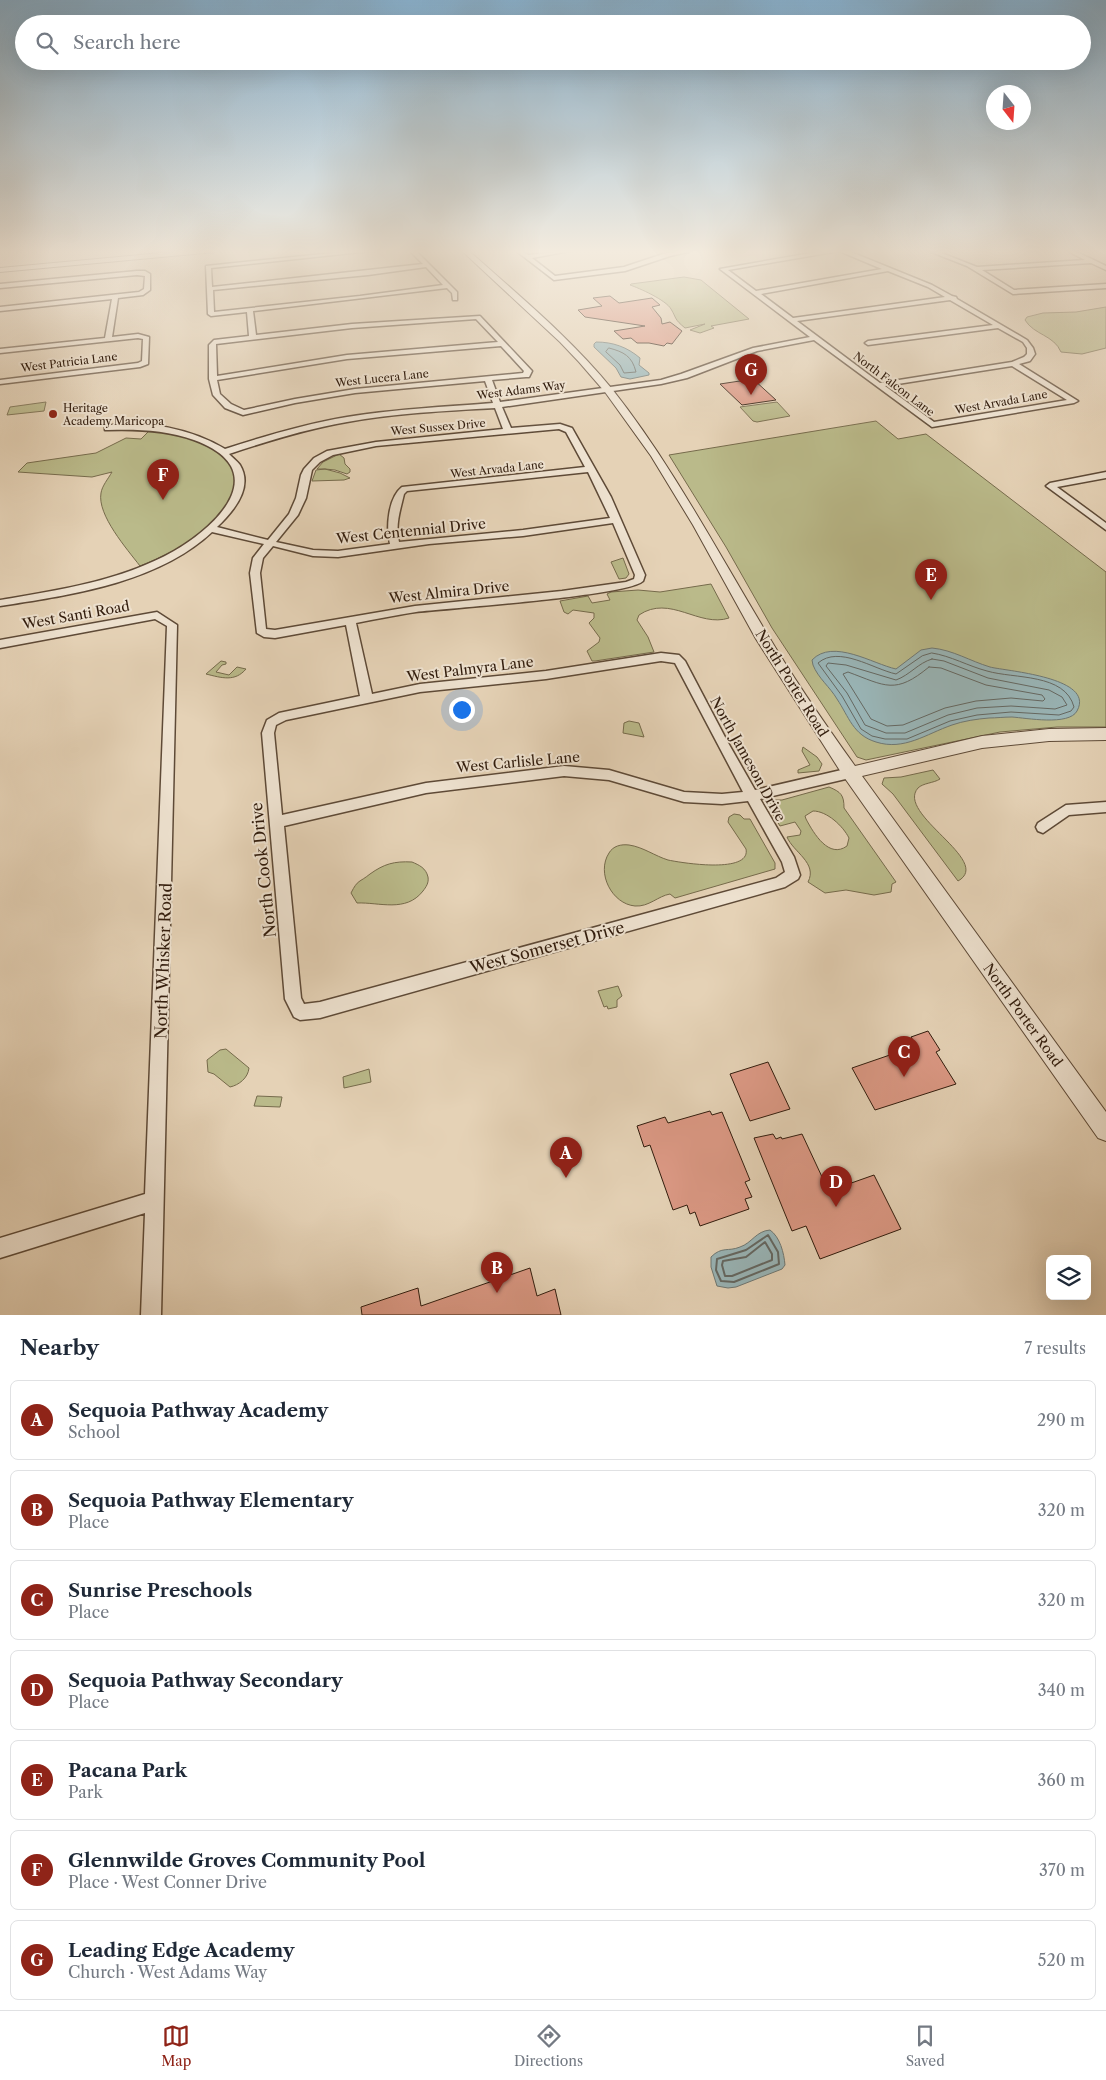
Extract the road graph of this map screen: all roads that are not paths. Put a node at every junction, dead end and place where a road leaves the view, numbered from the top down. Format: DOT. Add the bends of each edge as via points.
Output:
graph roads {
  1 [pos="113,311"];
  2 [pos="211,311"];
  3 [pos="237,311"];
  4 [pos="250,311"];
  5 [pos="532,311"];
  6 [pos="780,311"];
  7 [pos="856,311"];
  8 [pos="976,311"];
  9 [pos="792,320"];
  10 [pos="1000,326"];
  11 [pos="253,337"];
  12 [pos="816,338"];
  13 [pos="108,339"];
  14 [pos="868,343"];
  15 [pos="504,344"];
  16 [pos="0,352"];
  17 [pos="1013,364"];
  18 [pos="214,379"];
  19 [pos="488,380"];
  20 [pos="0,382"];
  21 [pos="879,385"];
  22 [pos="608,390"];
  23 [pos="498,405"];
  24 [pos="932,425"];
  25 [pos="108,428"];
  26 [pos="508,432"];
  27 [pos="225,452"];
  28 [pos="591,469"];
  29 [pos="1106,475"];
  30 [pos="616,520"];
  31 [pos="1106,527"];
  32 [pos="211,529"];
  33 [pos="270,543"];
  34 [pos="395,545"];
  35 [pos="127,574"];
  36 [pos="638,581"];
  37 [pos="0,596"];
  38 [pos="0,602"];
  39 [pos="158,615"];
  40 [pos="350,620"];
  41 [pos="264,633"];
  42 [pos="0,644"];
  43 [pos="675,658"];
  44 [pos="368,699"];
  45 [pos="271,723"];
  46 [pos="1106,734"];
  47 [pos="850,773"];
  48 [pos="751,796"];
  49 [pos="1106,806"];
  50 [pos="276,822"];
  51 [pos="1043,827"];
  52 [pos="793,876"];
  53 [pos="300,1012"];
  54 [pos="1106,1130"];
  55 [pos="154,1201"];
  56 [pos="0,1248"];
  57 [pos="151,1315"];
  1 -- 13 [label="street"];
  2 -- 3 [label="street" via="211,314"];
  4 -- 11 [label="street"];
  5 -- 22 [label="street, North Porter Road" via="563,340"];
  6 -- 9 [label="street, North Falcon Lane"];
  7 -- 9 [label="street"];
  8 -- 10 [label="street"];
  9 -- 12 [label="street, North Falcon Lane"];
  10 -- 14 [label="street"];
  10 -- 17 [label="street" via="1025,341 1030,348 1026,359"];
  11 -- 15 [label="street" via="478,317"];
  11 -- 18 [label="street" via="214,342"];
  12 -- 21 [label="street, North Falcon Lane"];
  12 -- 22 [label="street, West Adams Way" via="755,349 675,379"];
  13 -- 16 [label="street"];
  13 -- 20 [label="street, West Patricia Lane" via="144,336 147,338 145,362"];
  15 -- 18 [label="street" via="347,357"];
  15 -- 19 [label="street, West Lucera Lane" via="528,371 526,375"];
  17 -- 21 [label="street"];
  17 -- 24 [label="street, West Arvada Lane" via="1074,401"];
  18 -- 19 [label="street, West Lucera Lane" via="217,394 228,406 243,413 355,390"];
  19 -- 23 [label="street"];
  21 -- 24 [label="street, North Falcon Lane"];
  22 -- 23 [label="street, West Adams Way"];
  22 -- 47 [label="street, North Porter Road" via="674,482 763,640"];
  23 -- 26 [label="street"];
  23 -- 27 [label="street, West Adams Way" via="348,419"];
  25 -- 27 [label="street" via="134,426 178,431 206,440"];
  26 -- 28 [label="street, West Sussex Drive" via="564,427 569,430"];
  26 -- 33 [label="street, West Sussex Drive" via="376,444 330,453 317,460 305,475 301,498"];
  27 -- 32 [label="street" via="238,471 239,490 229,510"];
  28 -- 30 [label="street"];
  28 -- 34 [label="street, West Arvada Lane" via="405,489 400,493 393,520"];
  29 -- 31 [label="street" via="1050,486"];
  30 -- 34 [label="street, West Centennial Drive"];
  30 -- 36 [label="street" via="640,575"];
  32 -- 33 [label="street, West Centennial Drive"];
  32 -- 35 [label="street" via="187,547"];
  33 -- 34 [label="street, West Centennial Drive" via="325,554"];
  33 -- 41 [label="street" via="258,558 255,573 260,628"];
  35 -- 37 [label="street"];
  35 -- 38 [label="street" via="110,582"];
  36 -- 40 [label="street, West Almira Drive" via="562,594 415,609"];
  39 -- 42 [label="street, West Santi Road"];
  39 -- 55 [label="street, North Whisker Road" via="172,625"];
  40 -- 41 [label="street, West Almira Drive" via="275,634"];
  40 -- 44 [label="street"];
  43 -- 44 [label="street, West Palmyra Lane" via="661,657 546,675 420,688"];
  43 -- 48 [label="street, North Jameson Drive"];
  44 -- 45 [label="street, West Palmyra Lane" via="283,716"];
  45 -- 50 [label="street, North Cook Drive" via="268,733"];
  46 -- 47 [label="street" via="1049,734 982,742"];
  47 -- 48 [label="street, West Carlisle Lane"];
  47 -- 54 [label="street, North Porter Road"];
  48 -- 50 [label="street, West Carlisle Lane" via="722,799 684,797 609,775 564,771 426,788"];
  48 -- 52 [label="street, North Jameson Drive"];
  49 -- 51 [label="street" via="1066,810"];
  50 -- 53 [label="street, North Cook Drive" via="294,998"];
  52 -- 53 [label="street, West Somerset Drive" via="780,883 320,1010"];
  55 -- 56 [label="street"];
  55 -- 57 [label="street, North Whisker Road"];
}
